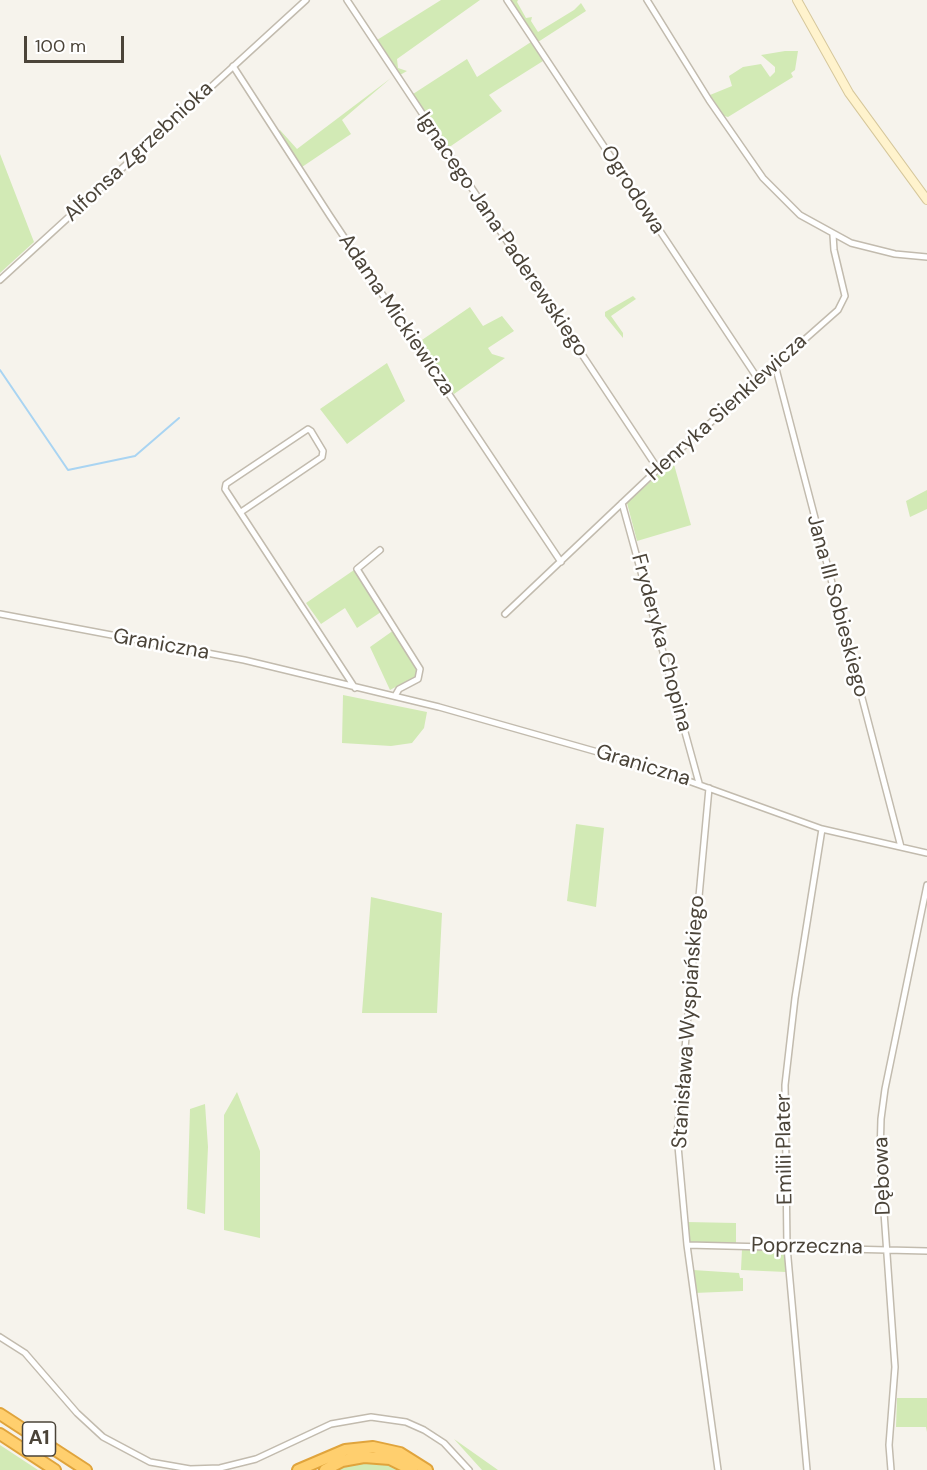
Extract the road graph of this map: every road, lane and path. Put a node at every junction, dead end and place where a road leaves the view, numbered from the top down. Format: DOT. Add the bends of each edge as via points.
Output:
graph roads {
  1 [pos="306,0"];
  2 [pos="347,0"];
  3 [pos="507,0"];
  4 [pos="647,0"];
  5 [pos="797,0"];
  6 [pos="234,66"];
  7 [pos="927,200"];
  8 [pos="833,236"];
  9 [pos="927,257"];
  10 [pos="0,280"];
  11 [pos="775,365"];
  12 [pos="758,379"];
  13 [pos="658,469"];
  14 [pos="622,503"];
  15 [pos="241,513"];
  16 [pos="380,550"];
  17 [pos="561,562"];
  18 [pos="0,614"];
  19 [pos="505,614"];
  20 [pos="355,688"];
  21 [pos="395,696"];
  22 [pos="699,783"];
  23 [pos="709,788"];
  24 [pos="822,830"];
  25 [pos="901,847"];
  26 [pos="927,853"];
  27 [pos="927,889"];
  28 [pos="687,1245"];
  29 [pos="787,1247"];
  30 [pos="886,1249"];
  31 [pos="927,1251"];
  32 [pos="0,1337"];
  33 [pos="0,1414"];
  34 [pos="0,1434"];
  35 [pos="82,1467"];
  36 [pos="55,1470"];
  37 [pos="93,1470"];
  38 [pos="298,1470"];
  39 [pos="325,1470"];
  40 [pos="412,1470"];
  41 [pos="428,1470"];
  42 [pos="469,1470"];
  43 [pos="718,1470"];
  44 [pos="807,1470"];
  45 [pos="891,1470"];
  1 -- 6 [label="street, Alfonsa Zgrzebnioka"];
  2 -- 13 [label="street, Ignacego Jana Paderewskiego"];
  3 -- 12 [label="street, Ogrodowa"];
  4 -- 8 [label="street" via="763,178 800,215"];
  5 -- 7 [label="main road" via="849,93"];
  6 -- 10 [label="street, Alfonsa Zgrzebnioka"];
  6 -- 17 [label="street, Adama Mickiewicza"];
  8 -- 9 [label="street" via="865,247"];
  8 -- 11 [label="street, Henryka Sienkiewicza" via="844,302"];
  11 -- 12 [label="street, Henryka Sienkiewicza"];
  11 -- 25 [label="street, Jana III Sobieskiego"];
  12 -- 13 [label="street, Henryka Sienkiewicza"];
  13 -- 14 [label="street, Henryka Sienkiewicza"];
  14 -- 17 [label="street, Henryka Sienkiewicza"];
  14 -- 22 [label="street, Fryderyka Chopina"];
  15 -- 15 [label="street" via="225,489 226,483 308,429 311,431 323,451 322,457"];
  15 -- 20 [label="street"];
  16 -- 21 [label="street" via="357,570 420,669 418,679 399,689"];
  17 -- 19 [label="street, Henryka Sienkiewicza"];
  18 -- 20 [label="street, Graniczna" via="244,660"];
  20 -- 21 [label="street, Graniczna"];
  21 -- 22 [label="street, Graniczna" via="514,726"];
  22 -- 23 [label="street, Graniczna"];
  23 -- 24 [label="street, Graniczna"];
  23 -- 28 [label="street, Stanisława Wyspiańskiego" via="677,1135"];
  24 -- 25 [label="street, Graniczna"];
  24 -- 29 [label="street, Emilii Plater" via="787,1059"];
  25 -- 26 [label="street, Graniczna"];
  27 -- 30 [label="street, Dębowa" via="881,1119"];
  28 -- 29 [label="street, Poprzeczna"];
  28 -- 43 [label="street, Stanisława Wyspiańskiego"];
  29 -- 30 [label="street, Poprzeczna"];
  29 -- 44 [label="street, Emilii Plater"];
  30 -- 31 [label="street, Poprzeczna"];
  30 -- 45 [label="street, Dębowa" via="895,1367 889,1444"];
  32 -- 42 [label="street" via="25,1353 103,1437 150,1462 190,1469 220,1468 256,1459 331,1424 371,1417 406,1422 424,1430 444,1443"];
  33 -- 35 [label="highway, A1"];
  34 -- 36 [label="highway, A1"];
  35 -- 37 [label="highway"];
  38 -- 41 [label="highway" via="339,1452 373,1447 400,1453"];
  39 -- 40 [label="highway" via="364,1456 390,1459"];
}
